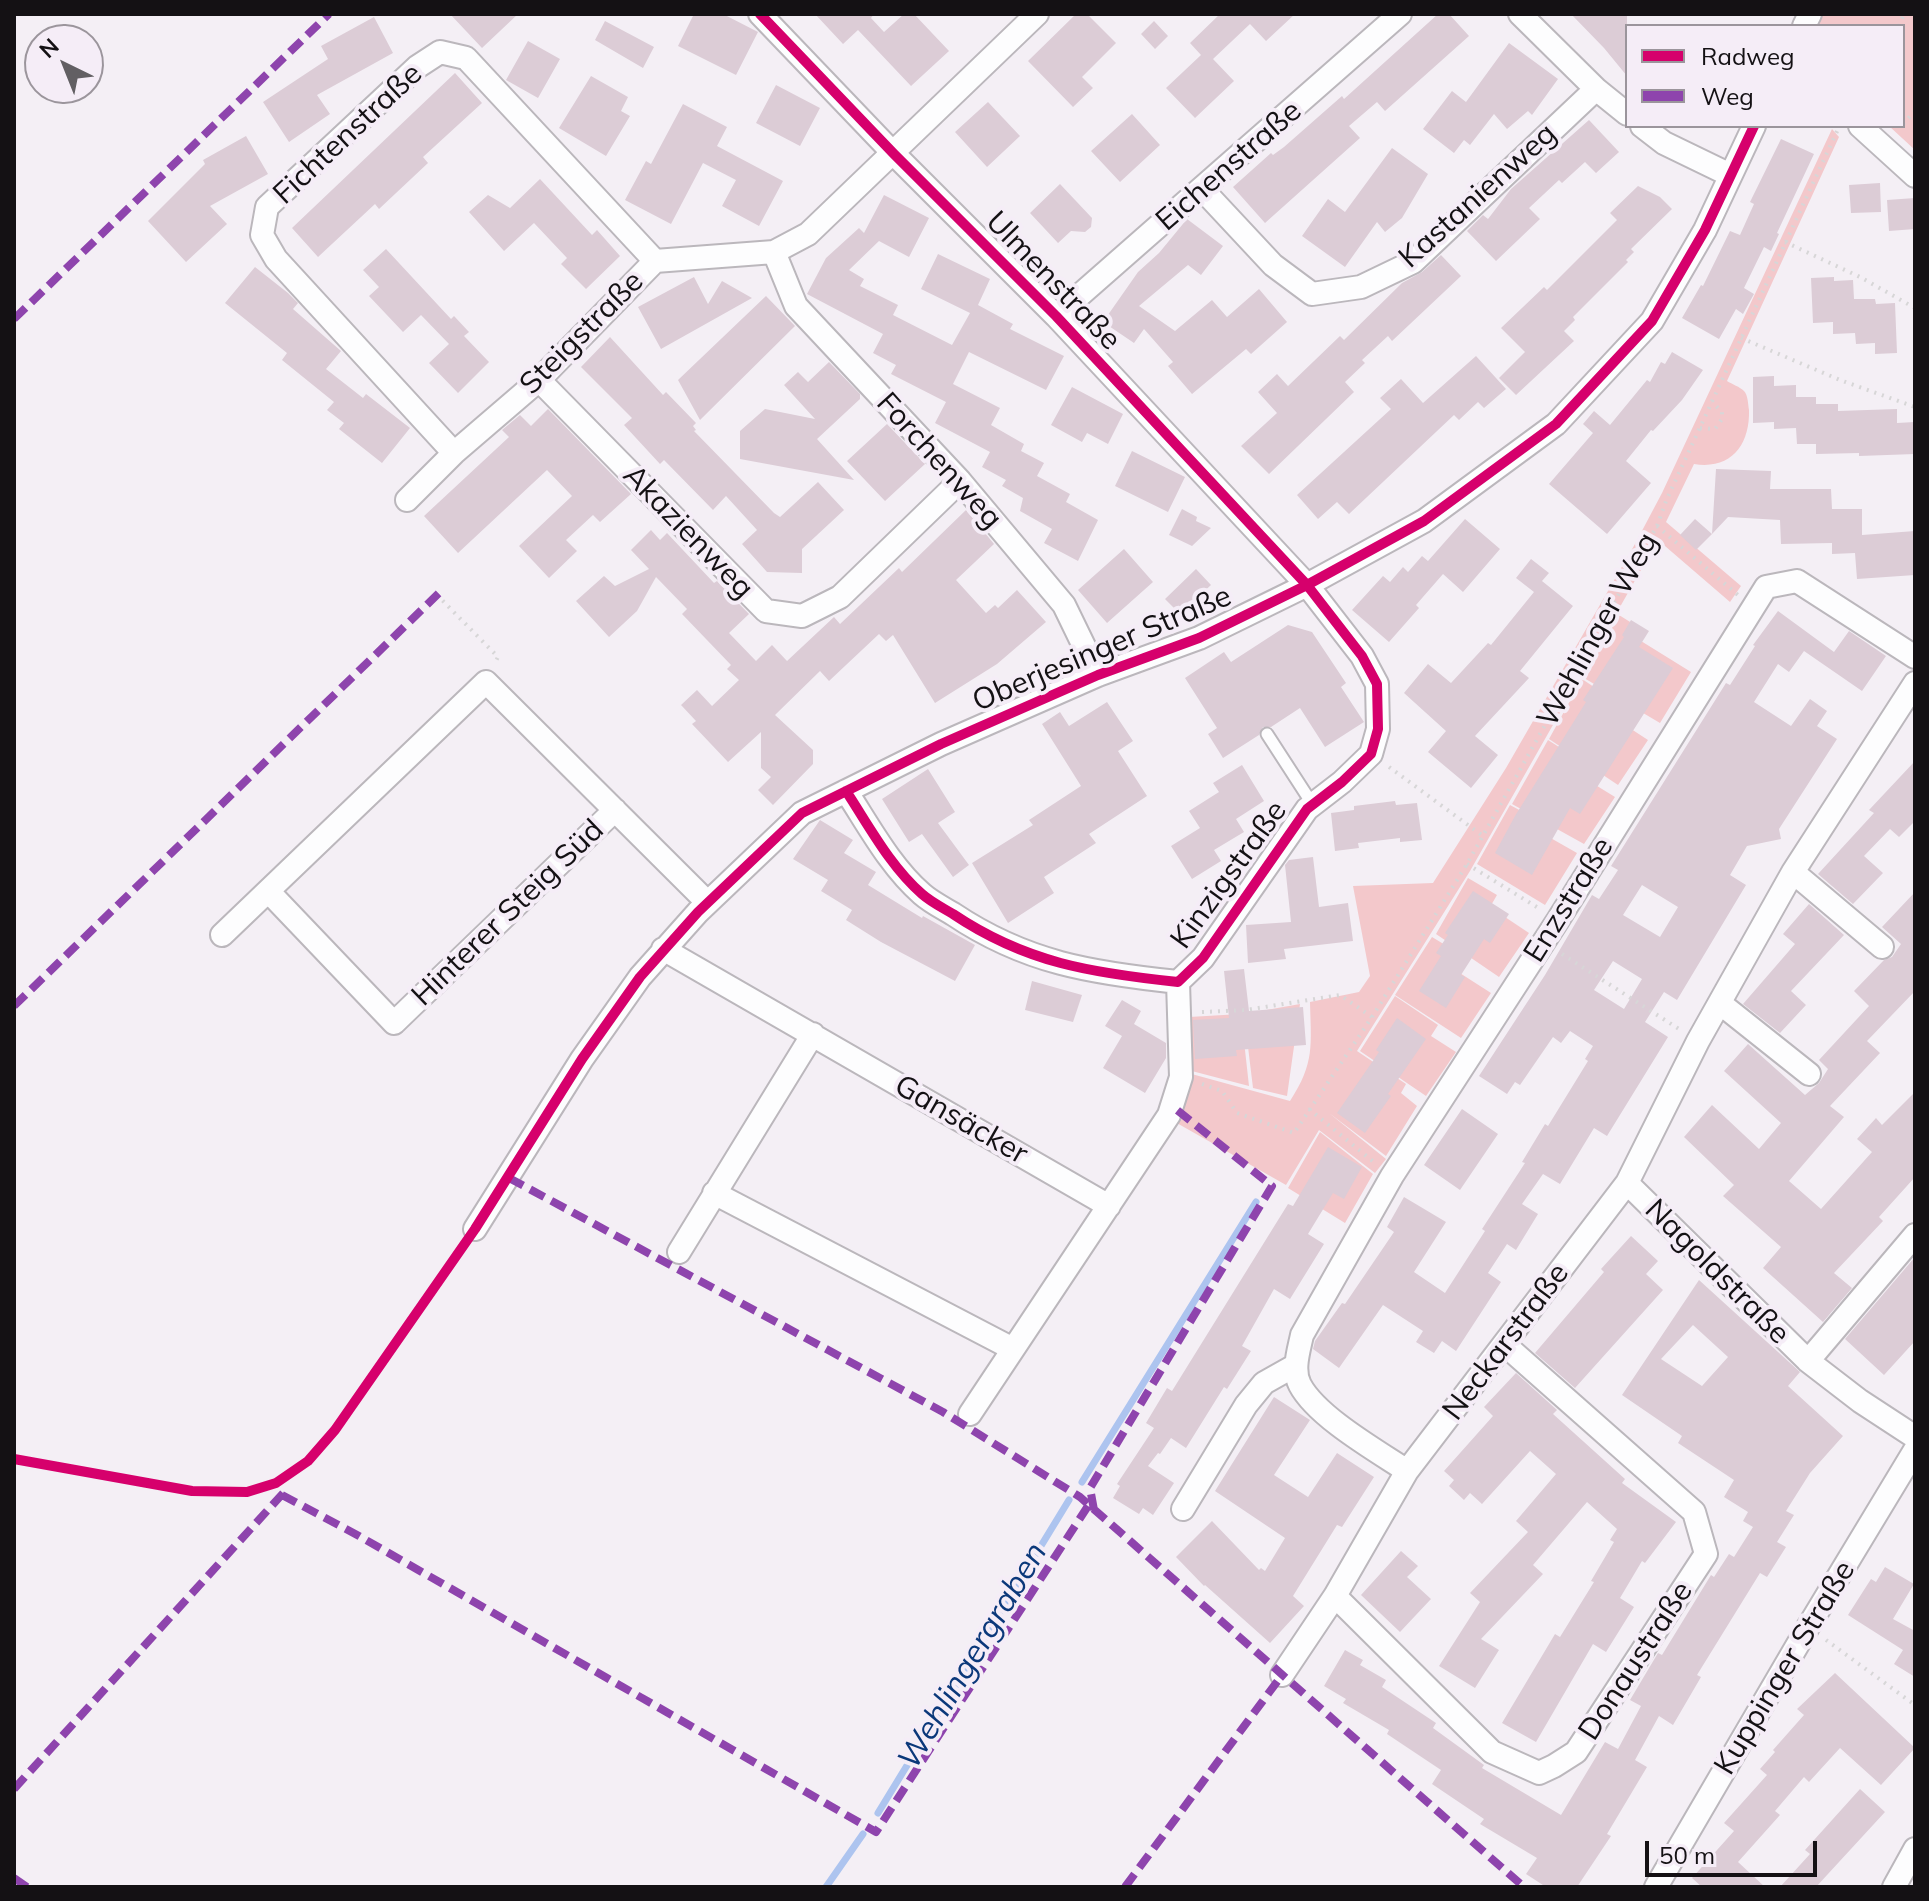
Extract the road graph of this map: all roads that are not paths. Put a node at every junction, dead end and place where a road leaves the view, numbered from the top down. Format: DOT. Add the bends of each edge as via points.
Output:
graph roads {
  1 [pos="760,14"];
  2 [pos="1037,14"];
  3 [pos="1400,14"];
  4 [pos="1520,14"];
  5 [pos="1596,89"];
  6 [pos="1625,112"];
  7 [pos="1645,128"];
  8 [pos="1753,128"];
  9 [pos="1862,128"];
  10 [pos="894,154"];
  11 [pos="1730,175"];
  12 [pos="1915,176"];
  13 [pos="1202,189"];
  14 [pos="774,252"];
  15 [pos="655,261"];
  16 [pos="1056,316"];
  17 [pos="539,380"];
  18 [pos="454,453"];
  19 [pos="960,481"];
  20 [pos="407,500"];
  21 [pos="1307,585"];
  22 [pos="1915,657"];
  23 [pos="1098,675"];
  24 [pos="1915,683"];
  25 [pos="1267,734"];
  26 [pos="846,791"];
  27 [pos="1313,805"];
  28 [pos="615,810"];
  29 [pos="1793,872"];
  30 [pos="268,891"];
  31 [pos="707,902"];
  32 [pos="222,935"];
  33 [pos="1882,947"];
  34 [pos="663,949"];
  35 [pos="1178,982"];
  36 [pos="1721,1004"];
  37 [pos="813,1034"];
  38 [pos="1809,1074"];
  39 [pos="1627,1183"];
  40 [pos="714,1193"];
  41 [pos="1109,1206"];
  42 [pos="475,1229"];
  43 [pos="1915,1235"];
  44 [pos="679,1252"];
  45 [pos="1504,1344"];
  46 [pos="1013,1349"];
  47 [pos="1808,1361"];
  48 [pos="1296,1365"];
  49 [pos="970,1414"];
  50 [pos="1915,1437"];
  51 [pos="1915,1450"];
  52 [pos="1407,1471"];
  53 [pos="1183,1509"];
  54 [pos="1335,1596"];
  55 [pos="1282,1675"];
  56 [pos="1915,1849"];
  57 [pos="1659,1886"];
  58 [pos="1894,1887"];
  1 -- 10 [label="street, Ulmenstraße"];
  2 -- 10 [label="street, Steigstraße"];
  3 -- 13 [label="street, Eichenstraße"];
  4 -- 5 [label="street"];
  5 -- 6 [label="street"];
  5 -- 13 [label="street, Kastanienweg" via="1413,262 1361,287 1312,294 1273,265"];
  7 -- 11 [label="street"];
  8 -- 11 [label="street, Oberjesinger Straße"];
  9 -- 12 [label="street"];
  10 -- 14 [label="street, Steigstraße" via="808,234"];
  10 -- 16 [label="street, Ulmenstraße"];
  11 -- 21 [label="street, Oberjesinger Straße" via="1652,321 1556,424 1424,521"];
  13 -- 16 [label="street, Eichenstraße"];
  14 -- 15 [label="street, Steigstraße"];
  14 -- 19 [label="street, Forchenweg" via="796,306"];
  15 -- 17 [label="street, Steigstraße"];
  15 -- 18 [label="street, Fichtenstraße" via="466,58 440,52 417,67 267,207 262,235 276,259"];
  16 -- 21 [label="street, Ulmenstraße"];
  17 -- 18 [label="street, Steigstraße"];
  17 -- 19 [label="street, Akazienweg" via="766,611 802,616 840,597"];
  18 -- 20 [label="street, Steigstraße"];
  19 -- 23 [label="street, Forchenweg" via="1064,605"];
  21 -- 23 [label="street, Oberjesinger Straße" via="1199,638"];
  21 -- 27 [label="street, Kinzigstraße" via="1377,684 1378,729 1371,754"];
  22 -- 48 [label="street, Enzstraße" via="1797,581 1766,587 1392,1176 1302,1335"];
  23 -- 26 [label="street, Oberjesinger Straße"];
  24 -- 29 [label="street, Neckarstraße"];
  25 -- 27 [label="lane"];
  26 -- 31 [label="street, Oberjesinger Straße" via="802,813"];
  26 -- 35 [label="street, Kinzigstraße" via="889,857 922,894 977,930 1042,960"];
  27 -- 35 [label="street, Kinzigstraße" via="1203,958"];
  28 -- 30 [label="street, Hinterer Steig Süd" via="486,682"];
  28 -- 30 [label="street, Hinterer Steig Süd" via="394,1023"];
  28 -- 31 [label="street, Hinterer Steig Süd"];
  29 -- 33 [label="street"];
  29 -- 36 [label="street, Neckarstraße"];
  30 -- 32 [label="street"];
  31 -- 34 [label="street, Oberjesinger Straße"];
  34 -- 37 [label="street, Gansäcker"];
  34 -- 42 [label="street, Oberjesinger Straße" via="582,1059"];
  35 -- 41 [label="street, Kinzigstraße" via="1181,1077 1169,1115"];
  36 -- 38 [label="street"];
  36 -- 39 [label="street, Neckarstraße"];
  37 -- 40 [label="street"];
  37 -- 41 [label="street, Gansäcker"];
  39 -- 45 [label="street, Neckarstraße"];
  39 -- 47 [label="street, Nagoldstraße"];
  40 -- 44 [label="street"];
  40 -- 46 [label="street"];
  41 -- 46 [label="street"];
  43 -- 47 [label="street, Nagoldstraße"];
  45 -- 52 [label="street, Neckarstraße"];
  45 -- 54 [label="street, Donaustraße" via="1694,1512 1706,1554 1576,1752 1539,1773 1492,1752"];
  46 -- 49 [label="street"];
  47 -- 50 [label="street, Nagoldstraße"];
  48 -- 52 [label="street" via="1299,1384 1339,1426"];
  48 -- 53 [label="street" via="1264,1383 1246,1405"];
  51 -- 57 [label="street, Kuppinger Straße"];
  52 -- 54 [label="street, Neckarstraße"];
  54 -- 55 [label="street, Neckarstraße"];
  56 -- 58 [label="street"];
}
